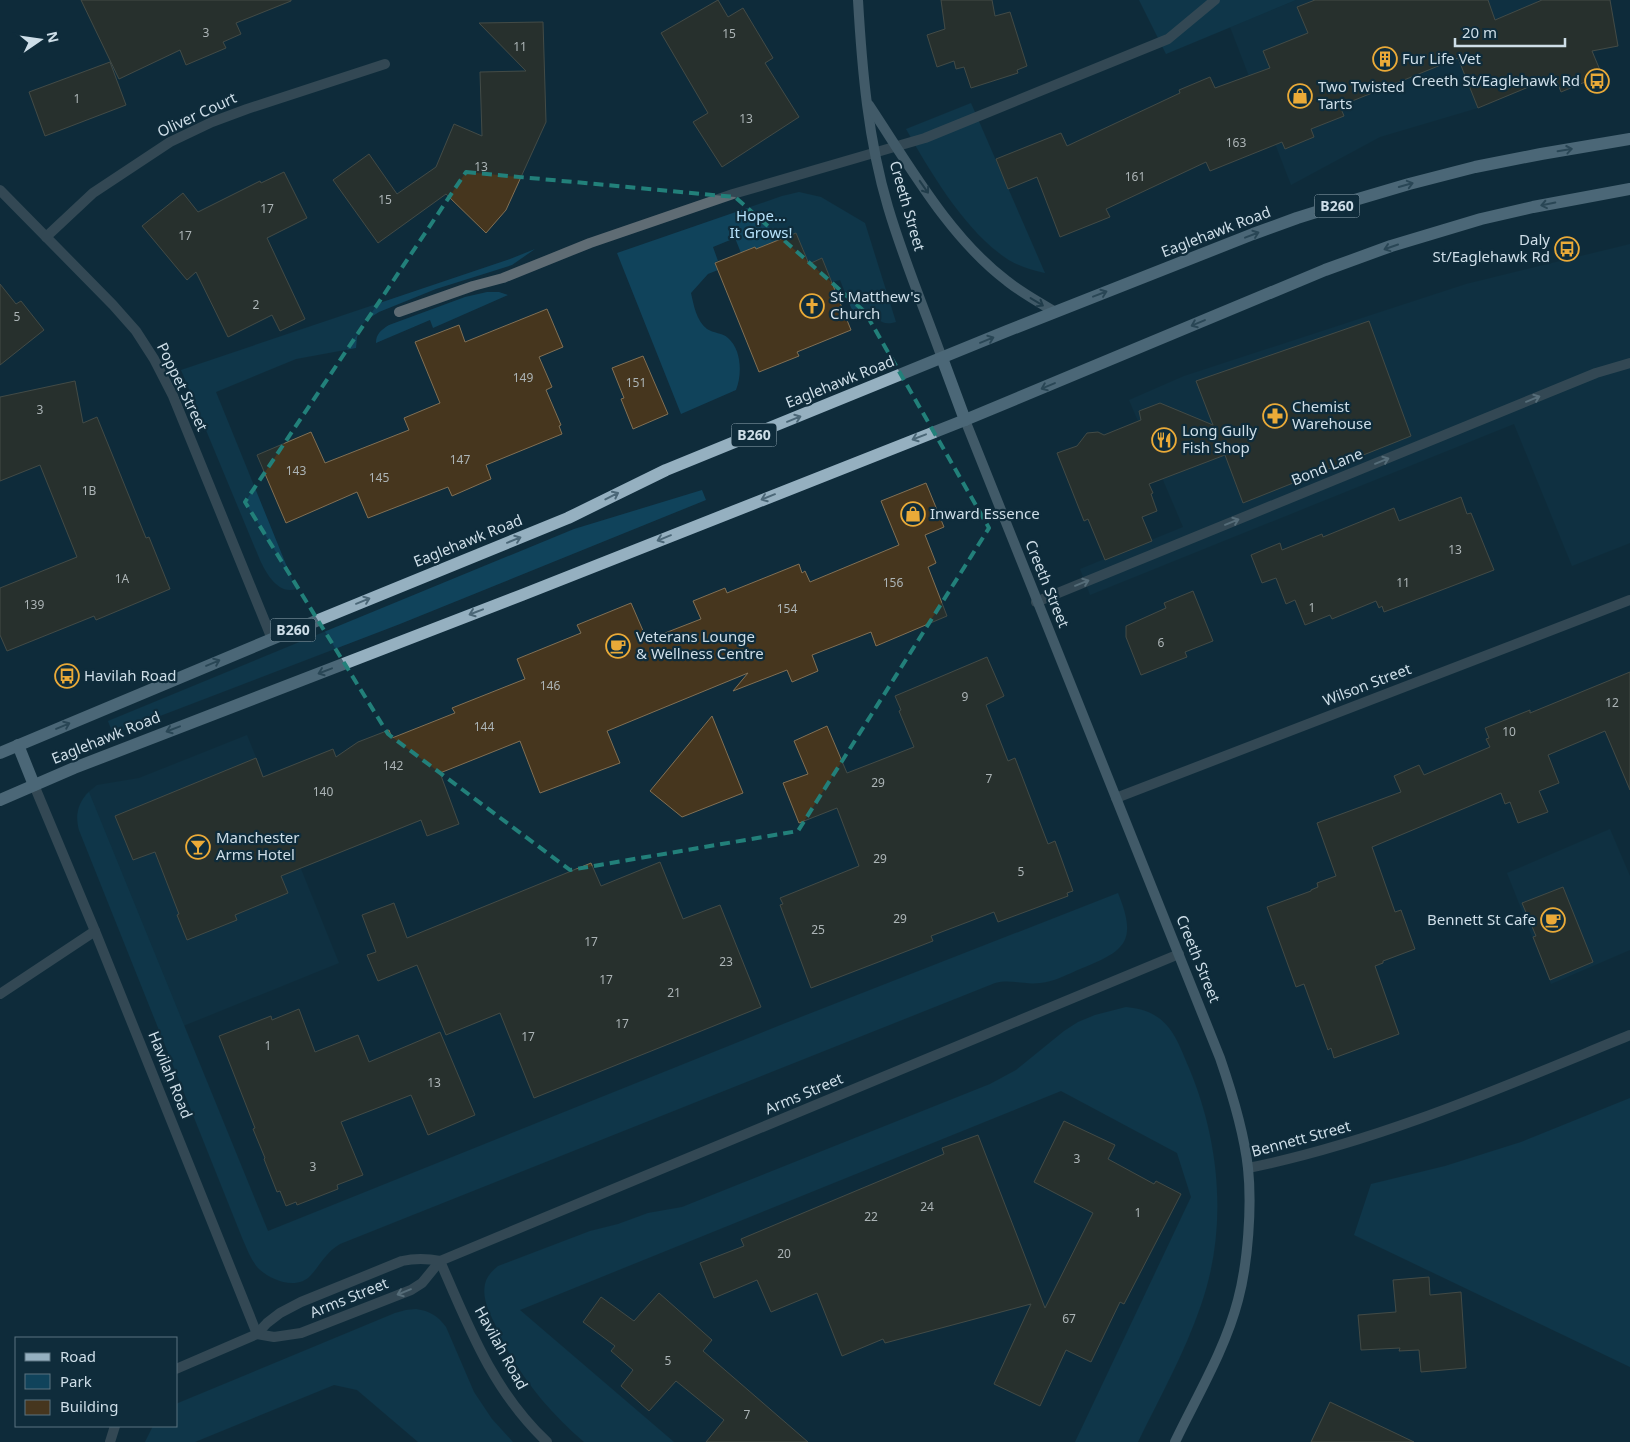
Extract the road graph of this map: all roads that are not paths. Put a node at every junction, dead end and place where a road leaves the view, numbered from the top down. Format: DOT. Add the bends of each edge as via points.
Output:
graph roads {
  1 [pos="858,0"];
  2 [pos="1215,0"];
  3 [pos="385,64"];
  4 [pos="868,102"];
  5 [pos="1630,139"];
  6 [pos="897,147"];
  7 [pos="875,153"];
  8 [pos="1630,189"];
  9 [pos="0,190"];
  10 [pos="46,237"];
  11 [pos="399,312"];
  12 [pos="1055,312"];
  13 [pos="942,358"];
  14 [pos="1630,364"];
  15 [pos="965,420"];
  16 [pos="1630,600"];
  17 [pos="1036,602"];
  18 [pos="272,639"];
  19 [pos="18,745"];
  20 [pos="0,753"];
  21 [pos="34,785"];
  22 [pos="1116,798"];
  23 [pos="0,800"];
  24 [pos="95,931"];
  25 [pos="1179,954"];
  26 [pos="0,994"];
  27 [pos="1630,1034"];
  28 [pos="1248,1168"];
  29 [pos="440,1261"];
  30 [pos="257,1334"];
  31 [pos="178,1368"];
  32 [pos="115,1427"];
  33 [pos="110,1442"];
  34 [pos="547,1442"];
  35 [pos="1174,1442"];
  1 -- 4 [label="street, Creeth Street"];
  2 -- 6 [label="street" via="1162,41"];
  3 -- 10 [label="street, Oliver Court" via="247,109 170,142 93,194"];
  4 -- 6 [label="street"];
  4 -- 7 [label="street, Creeth Street"];
  12 -- 5 [label="main road, Eaglehawk Road / B260, one-way" via="1253,234 1348,202 1475,167"];
  6 -- 7 [label="street"];
  6 -- 12 [label="street, one-way" via="924,188 972,248 1006,281"];
  7 -- 11 [label="street" via="669,216 503,278"];
  7 -- 13 [label="street, Creeth Street" via="892,220"];
  8 -- 15 [label="main road, Eaglehawk Road, one-way" via="1525,209 1391,246 1325,270"];
  9 -- 10 [label="street, Poppet Street"];
  10 -- 18 [label="street, Poppet Street" via="136,330 154,359 173,396"];
  13 -- 12 [label="main road, Eaglehawk Road / B260, one-way"];
  13 -- 15 [label="main road, Creeth Street"];
  18 -- 13 [label="main road, Eaglehawk Road / B260, one-way" via="568,518 666,470"];
  17 -- 14 [label="street, Bond Lane, one-way" via="1596,373"];
  15 -- 17 [label="street, Creeth Street"];
  15 -- 21 [label="main road, Eaglehawk Road, one-way"];
  16 -- 22 [label="street, Wilson Street"];
  17 -- 22 [label="street, Creeth Street"];
  19 -- 18 [label="main road, Eaglehawk Road / B260, one-way"];
  19 -- 20 [label="main road, Eaglehawk Road / B260"];
  19 -- 21 [label="main road, Havilah Road"];
  21 -- 23 [label="main road, Eaglehawk Road"];
  21 -- 24 [label="street, Havilah Road"];
  22 -- 25 [label="street, Creeth Street"];
  24 -- 26 [label="street"];
  24 -- 30 [label="street, Havilah Road"];
  25 -- 28 [label="street, Creeth Street" via="1230,1086"];
  25 -- 29 [label="street, Arms Street"];
  27 -- 28 [label="street, Bennett Street" via="1416,1121 1339,1146"];
  28 -- 35 [label="street, Bennett Street" via="1247,1235 1238,1300 1223,1343"];
  29 -- 30 [label="street, Arms Street" via="414,1259 392,1265 280,1313"];
  29 -- 30 [label="street, Arms Street, one-way" via="422,1282 402,1293 301,1333 274,1337"];
  29 -- 34 [label="street, Havilah Road" via="472,1335 501,1388"];
  30 -- 31 [label="street, Arms Street"];
  32 -- 33 [label="street"];
}
